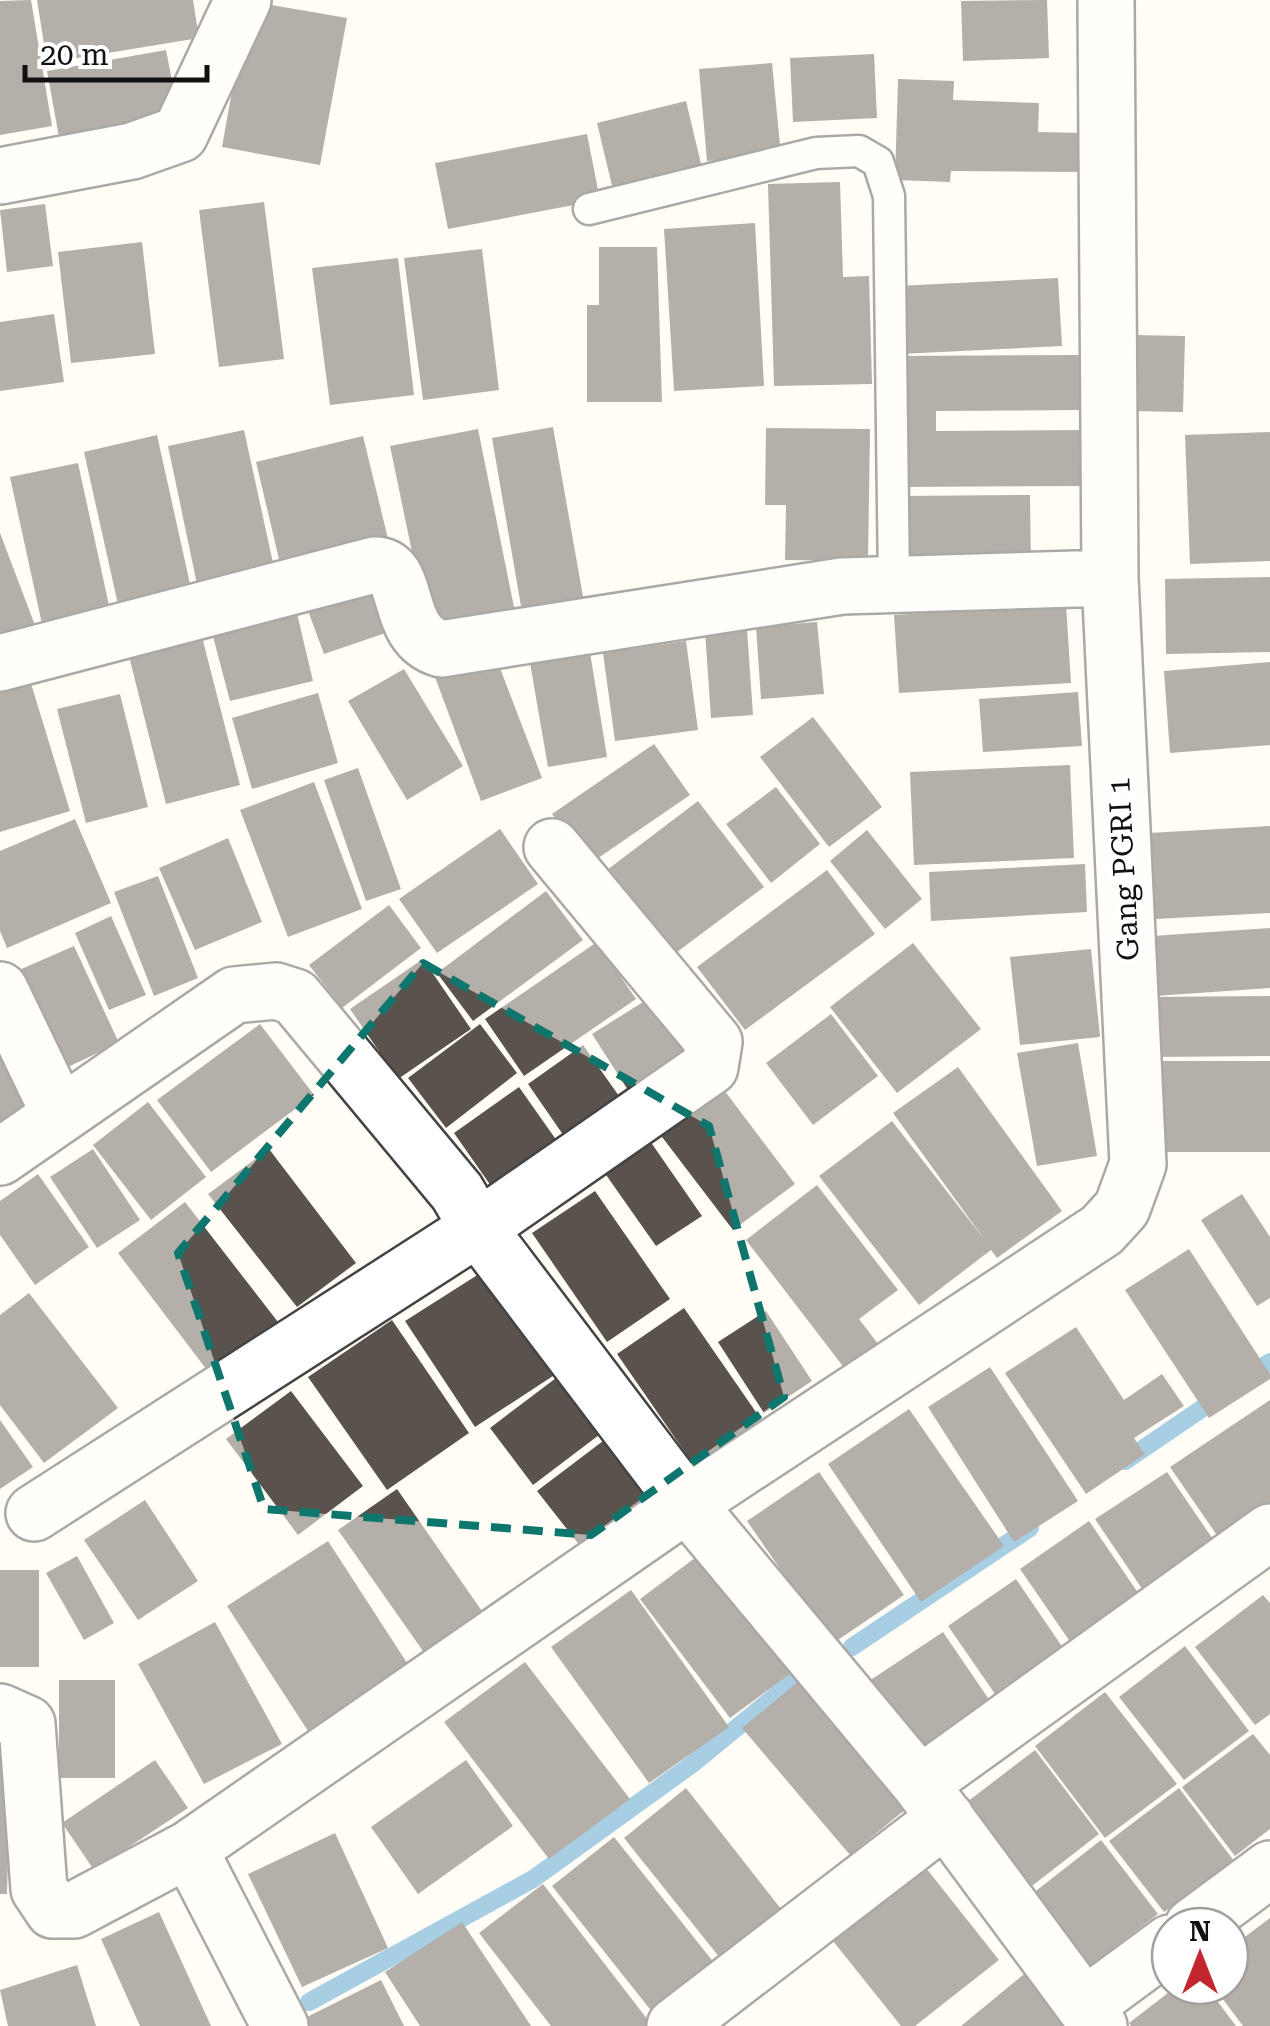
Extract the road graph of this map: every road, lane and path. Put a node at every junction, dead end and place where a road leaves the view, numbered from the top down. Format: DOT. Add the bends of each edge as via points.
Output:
graph roads {
  1 [pos="242,0"];
  2 [pos="1106,0"];
  3 [pos="0,176"];
  4 [pos="589,209"];
  5 [pos="1110,578"];
  6 [pos="894,584"];
  7 [pos="0,663"];
  8 [pos="552,848"];
  9 [pos="0,990"];
  10 [pos="60,1116"];
  11 [pos="0,1157"];
  12 [pos="478,1228"];
  13 [pos="687,1504"];
  14 [pos="34,1513"];
  15 [pos="1270,1532"];
  16 [pos="0,1712"];
  17 [pos="933,1801"];
  18 [pos="189,1849"];
  19 [pos="1270,1869"];
  20 [pos="1219,1906"];
  21 [pos="1150,1961"];
  22 [pos="1092,2015"];
  23 [pos="280,2026"];
  24 [pos="675,2026"];
  1 -- 3 [label="street" via="180,134 132,151"];
  2 -- 5 [label="street, Gang PGRI 1"];
  4 -- 6 [label="lane" via="816,153 859,151 878,162 889,196"];
  5 -- 6 [label="street"];
  5 -- 13 [label="street, Gang PGRI 1" via="1138,1164 1122,1208 1102,1230"];
  6 -- 7 [label="street" via="842,586 441,650 422,644 412,629 394,572 374,565"];
  8 -- 12 [label="street" via="714,1042 714,1056 701,1076"];
  9 -- 10 [label="street"];
  10 -- 11 [label="street"];
  10 -- 12 [label="street" via="234,994 276,990 295,997 457,1192"];
  12 -- 13 [label="street"];
  12 -- 14 [label="street"];
  13 -- 17 [label="street"];
  13 -- 18 [label="street, Gang PGRI 1"];
  15 -- 17 [label="street"];
  16 -- 18 [label="street, Gang PGRI 1" via="27,1724 39,1889 53,1910 74,1910"];
  17 -- 22 [label="street"];
  17 -- 24 [label="street"];
  18 -- 23 [label="street"];
  19 -- 20 [label="street"];
  21 -- 22 [label="street"];
}
